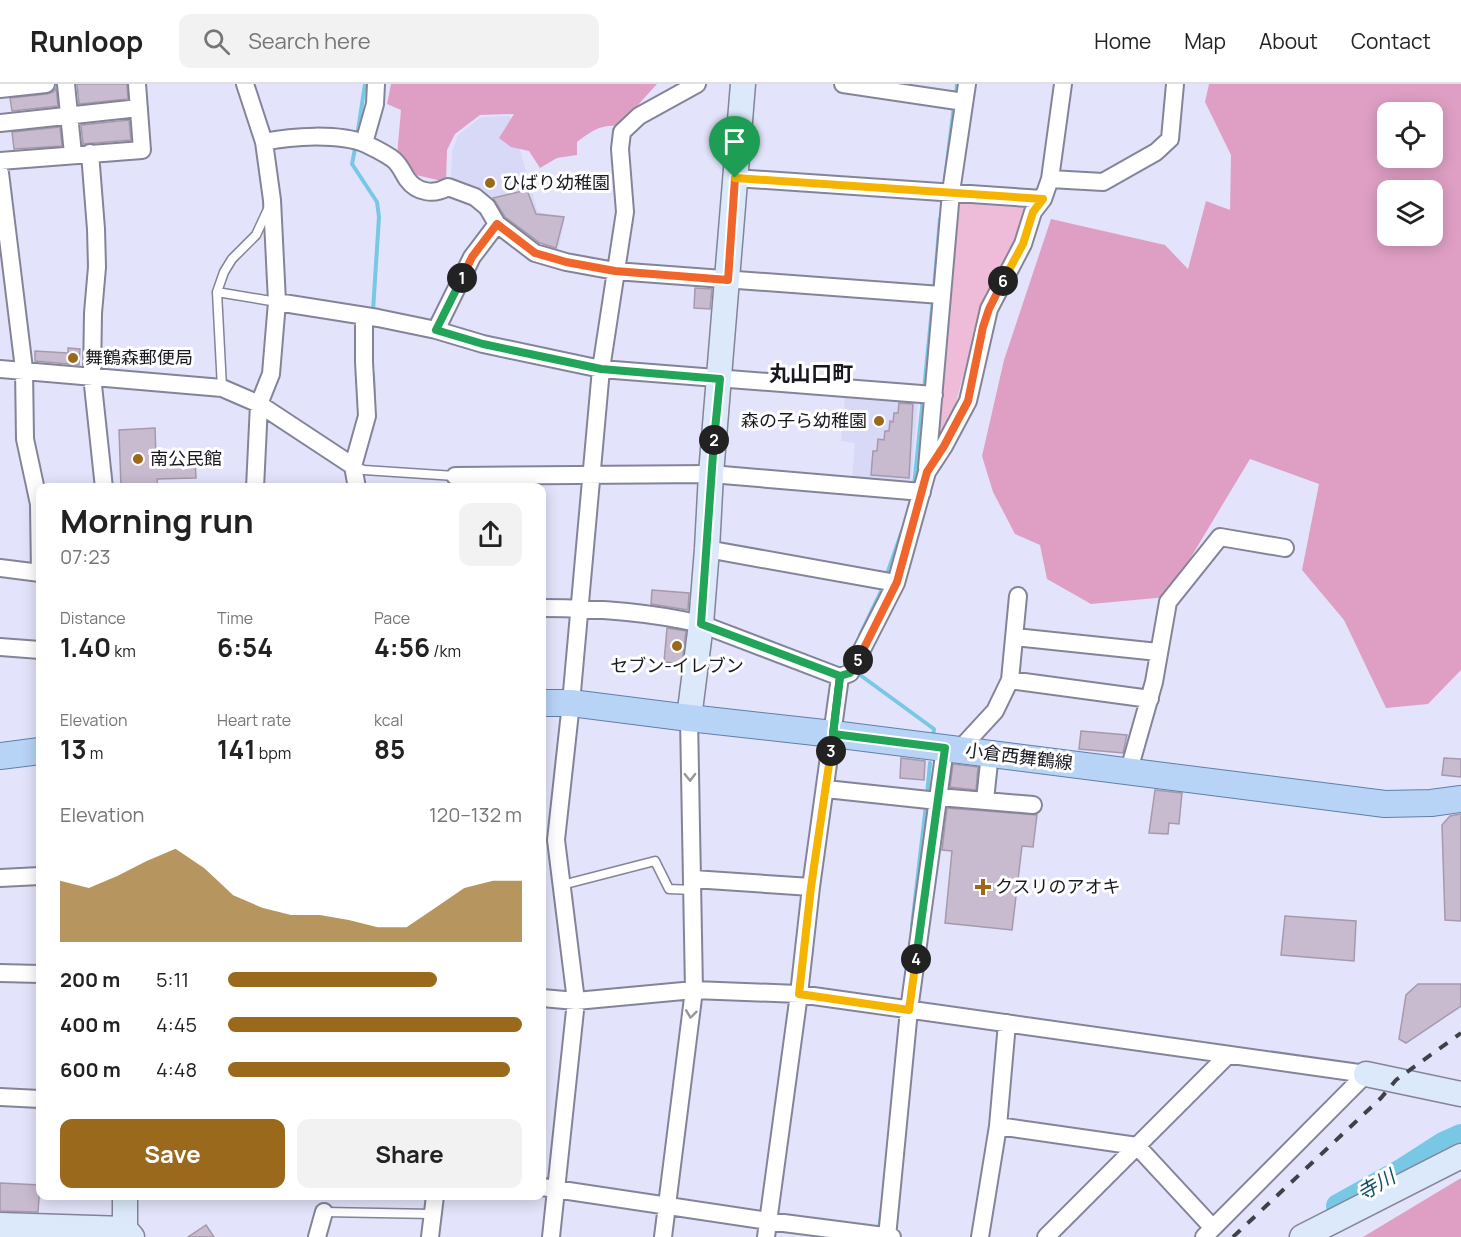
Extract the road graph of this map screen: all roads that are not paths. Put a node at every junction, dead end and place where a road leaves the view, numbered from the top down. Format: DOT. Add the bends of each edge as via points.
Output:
graph roads {
  1 [pos="46,84"];
  2 [pos="66,84"];
  3 [pos="137,84"];
  4 [pos="245,84"];
  5 [pos="376,84"];
  6 [pos="697,84"];
  7 [pos="743,84"];
  8 [pos="843,84"];
  9 [pos="967,84"];
  10 [pos="1063,84"];
  11 [pos="1175,84"];
  12 [pos="0,89"];
  13 [pos="956,100"];
  14 [pos="139,108"];
  15 [pos="69,116"];
  16 [pos="0,123"];
  17 [pos="264,142"];
  18 [pos="364,143"];
  19 [pos="81,154"];
  20 [pos="0,161"];
  21 [pos="0,172"];
  22 [pos="735,178"];
  23 [pos="1050,179"];
  24 [pos="943,192"];
  25 [pos="1043,199"];
  26 [pos="272,200"];
  27 [pos="497,224"];
  28 [pos="615,271"];
  29 [pos="728,280"];
  30 [pos="217,292"];
  31 [pos="934,295"];
  32 [pos="277,302"];
  33 [pos="370,317"];
  34 [pos="436,330"];
  35 [pos="0,369"];
  36 [pos="24,369"];
  37 [pos="601,369"];
  38 [pos="92,376"];
  39 [pos="720,379"];
  40 [pos="222,388"];
  41 [pos="926,395"];
  42 [pos="259,404"];
  43 [pos="358,468"];
  44 [pos="927,472"];
  45 [pos="711,474"];
  46 [pos="590,476"];
  47 [pos="455,482"];
  48 [pos="103,483"];
  49 [pos="255,483"];
  50 [pos="357,483"];
  51 [pos="36,490"];
  52 [pos="919,491"];
  53 [pos="1285,548"];
  54 [pos="707,549"];
  55 [pos="0,568"];
  56 [pos="36,572"];
  57 [pos="888,581"];
  58 [pos="1018,596"];
  59 [pos="546,608"];
  60 [pos="579,608"];
  61 [pos="701,624"];
  62 [pos="1015,637"];
  63 [pos="0,647"];
  64 [pos="36,650"];
  65 [pos="1158,652"];
  66 [pos="849,670"];
  67 [pos="1010,680"];
  68 [pos="1150,699"];
  69 [pos="546,703"];
  70 [pos="571,703"];
  71 [pos="689,718"];
  72 [pos="833,734"];
  73 [pos="952,748"];
  74 [pos="36,752"];
  75 [pos="990,753"];
  76 [pos="0,756"];
  77 [pos="1129,770"];
  78 [pos="826,789"];
  79 [pos="933,799"];
  80 [pos="1461,799"];
  81 [pos="985,800"];
  82 [pos="1033,804"];
  83 [pos="36,876"];
  84 [pos="0,878"];
  85 [pos="693,884"];
  86 [pos="562,885"];
  87 [pos="811,887"];
  88 [pos="0,973"];
  89 [pos="36,974"];
  90 [pos="694,990"];
  91 [pos="799,994"];
  92 [pos="546,998"];
  93 [pos="576,1001"];
  94 [pos="909,1010"];
  95 [pos="1007,1023"];
  96 [pos="1228,1055"];
  97 [pos="1366,1074"];
  98 [pos="1461,1094"];
  99 [pos="0,1097"];
  100 [pos="36,1099"];
  101 [pos="998,1126"];
  102 [pos="1137,1146"];
  103 [pos="1461,1156"];
  104 [pos="549,1188"];
  105 [pos="125,1200"];
  106 [pos="435,1200"];
  107 [pos="668,1205"];
  108 [pos="324,1212"];
  109 [pos="433,1214"];
  110 [pos="0,1225"];
  111 [pos="767,1229"];
  112 [pos="1209,1232"];
  113 [pos="126,1234"];
  114 [pos="883,1236"];
  115 [pos="317,1237"];
  116 [pos="430,1237"];
  117 [pos="551,1237"];
  118 [pos="663,1237"];
  119 [pos="980,1237"];
  120 [pos="1046,1237"];
  121 [pos="1302,1237"];
  1 -- 12 [label="street"];
  2 -- 15 [label="street"];
  3 -- 14 [label="street"];
  4 -- 17 [label="street"];
  5 -- 18 [label="street" via="375,104"];
  6 -- 28 [label="street" via="639,116 622,132 625,212"];
  7 -- 22 [label="street"];
  8 -- 13 [label="street"];
  9 -- 13 [label="street"];
  10 -- 23 [label="street"];
  11 -- 23 [label="street" via="1170,139 1156,152 1103,182"];
  13 -- 24 [label="street"];
  14 -- 15 [label="street"];
  14 -- 19 [label="street" via="142,150"];
  15 -- 16 [label="street"];
  15 -- 19 [label="street"];
  17 -- 18 [label="street" via="332,137"];
  17 -- 26 [label="street"];
  18 -- 27 [label="street" via="395,160 408,182 424,192 448,188 474,197 487,207"];
  19 -- 20 [label="street"];
  19 -- 38 [label="street" via="97,267"];
  21 -- 36 [label="street"];
  22 -- 24 [label="street"];
  22 -- 29 [label="street"];
  23 -- 25 [label="street"];
  24 -- 25 [label="street"];
  24 -- 31 [label="street"];
  25 -- 44 [label="street" via="1033,212 1023,244 989,309 968,401"];
  26 -- 30 [label="lane" via="256,235 224,272"];
  26 -- 32 [label="street"];
  27 -- 28 [label="street" via="535,253"];
  27 -- 34 [label="street" via="472,257"];
  28 -- 29 [label="street"];
  28 -- 37 [label="street"];
  29 -- 31 [label="street"];
  29 -- 39 [label="street"];
  30 -- 32 [label="lane"];
  30 -- 40 [label="lane"];
  31 -- 41 [label="street"];
  32 -- 33 [label="street"];
  32 -- 42 [label="street" via="271,374"];
  33 -- 34 [label="street"];
  33 -- 43 [label="street" via="364,362 367,416"];
  34 -- 37 [label="street"];
  35 -- 36 [label="street"];
  36 -- 38 [label="street"];
  36 -- 51 [label="street" via="25,439"];
  37 -- 39 [label="street"];
  37 -- 46 [label="street"];
  38 -- 40 [label="street"];
  38 -- 48 [label="street"];
  39 -- 41 [label="street"];
  39 -- 45 [label="street"];
  40 -- 42 [label="street"];
  41 -- 44 [label="street"];
  42 -- 43 [label="street"];
  42 -- 49 [label="street"];
  43 -- 47 [label="lane"];
  43 -- 50 [label="street"];
  44 -- 52 [label="street"];
  45 -- 46 [label="street"];
  45 -- 52 [label="street"];
  45 -- 54 [label="street"];
  46 -- 47 [label="street"];
  46 -- 60 [label="street"];
  52 -- 57 [label="street"];
  53 -- 65 [label="street" via="1220,537 1168,602"];
  54 -- 57 [label="street"];
  54 -- 61 [label="street"];
  55 -- 56 [label="street"];
  57 -- 66 [label="street"];
  58 -- 62 [label="street"];
  59 -- 60 [label="street"];
  60 -- 61 [label="street"];
  60 -- 70 [label="street"];
  61 -- 66 [label="street"];
  61 -- 71 [label="street"];
  62 -- 65 [label="street"];
  62 -- 67 [label="street"];
  63 -- 64 [label="street"];
  65 -- 68 [label="street"];
  66 -- 72 [label="street"];
  67 -- 68 [label="street"];
  67 -- 73 [label="street" via="996,711"];
  68 -- 77 [label="street"];
  69 -- 70 [label="main road, 小倉西舞鶴線"];
  70 -- 71 [label="main road, 小倉西舞鶴線"];
  70 -- 86 [label="street" via="556,840"];
  71 -- 72 [label="main road, 小倉西舞鶴線"];
  71 -- 85 [label="street, one-way"];
  72 -- 73 [label="main road, 小倉西舞鶴線"];
  72 -- 78 [label="street"];
  73 -- 75 [label="main road, 小倉西舞鶴線"];
  73 -- 79 [label="street"];
  74 -- 76 [label="main road"];
  75 -- 77 [label="main road, 小倉西舞鶴線"];
  75 -- 81 [label="street"];
  77 -- 80 [label="main road, 小倉西舞鶴線" via="1386,804"];
  78 -- 79 [label="street"];
  78 -- 87 [label="street"];
  79 -- 81 [label="street"];
  79 -- 94 [label="street"];
  81 -- 82 [label="street"];
  83 -- 84 [label="street"];
  85 -- 86 [label="lane" via="669,888 655,861"];
  85 -- 87 [label="street"];
  85 -- 90 [label="street"];
  86 -- 93 [label="street"];
  87 -- 91 [label="street"];
  88 -- 89 [label="street"];
  90 -- 91 [label="street"];
  90 -- 93 [label="street"];
  90 -- 107 [label="street, one-way"];
  91 -- 94 [label="street"];
  91 -- 111 [label="street"];
  92 -- 93 [label="street"];
  93 -- 104 [label="street"];
  94 -- 95 [label="street"];
  94 -- 114 [label="street"];
  95 -- 96 [label="street"];
  95 -- 101 [label="street"];
  96 -- 97 [label="street"];
  96 -- 102 [label="street"];
  97 -- 98 [label="street"];
  97 -- 112 [label="street"];
  99 -- 100 [label="street"];
  101 -- 102 [label="street"];
  101 -- 119 [label="street"];
  102 -- 112 [label="street"];
  102 -- 120 [label="street"];
  103 -- 121 [label="street"];
  104 -- 107 [label="street"];
  104 -- 117 [label="street"];
  105 -- 113 [label="street"];
  106 -- 109 [label="street"];
  107 -- 111 [label="street"];
  107 -- 118 [label="street"];
  108 -- 109 [label="lane"];
  108 -- 115 [label="street"];
  109 -- 116 [label="street"];
  110 -- 113 [label="street"];
  111 -- 114 [label="street"];
}
